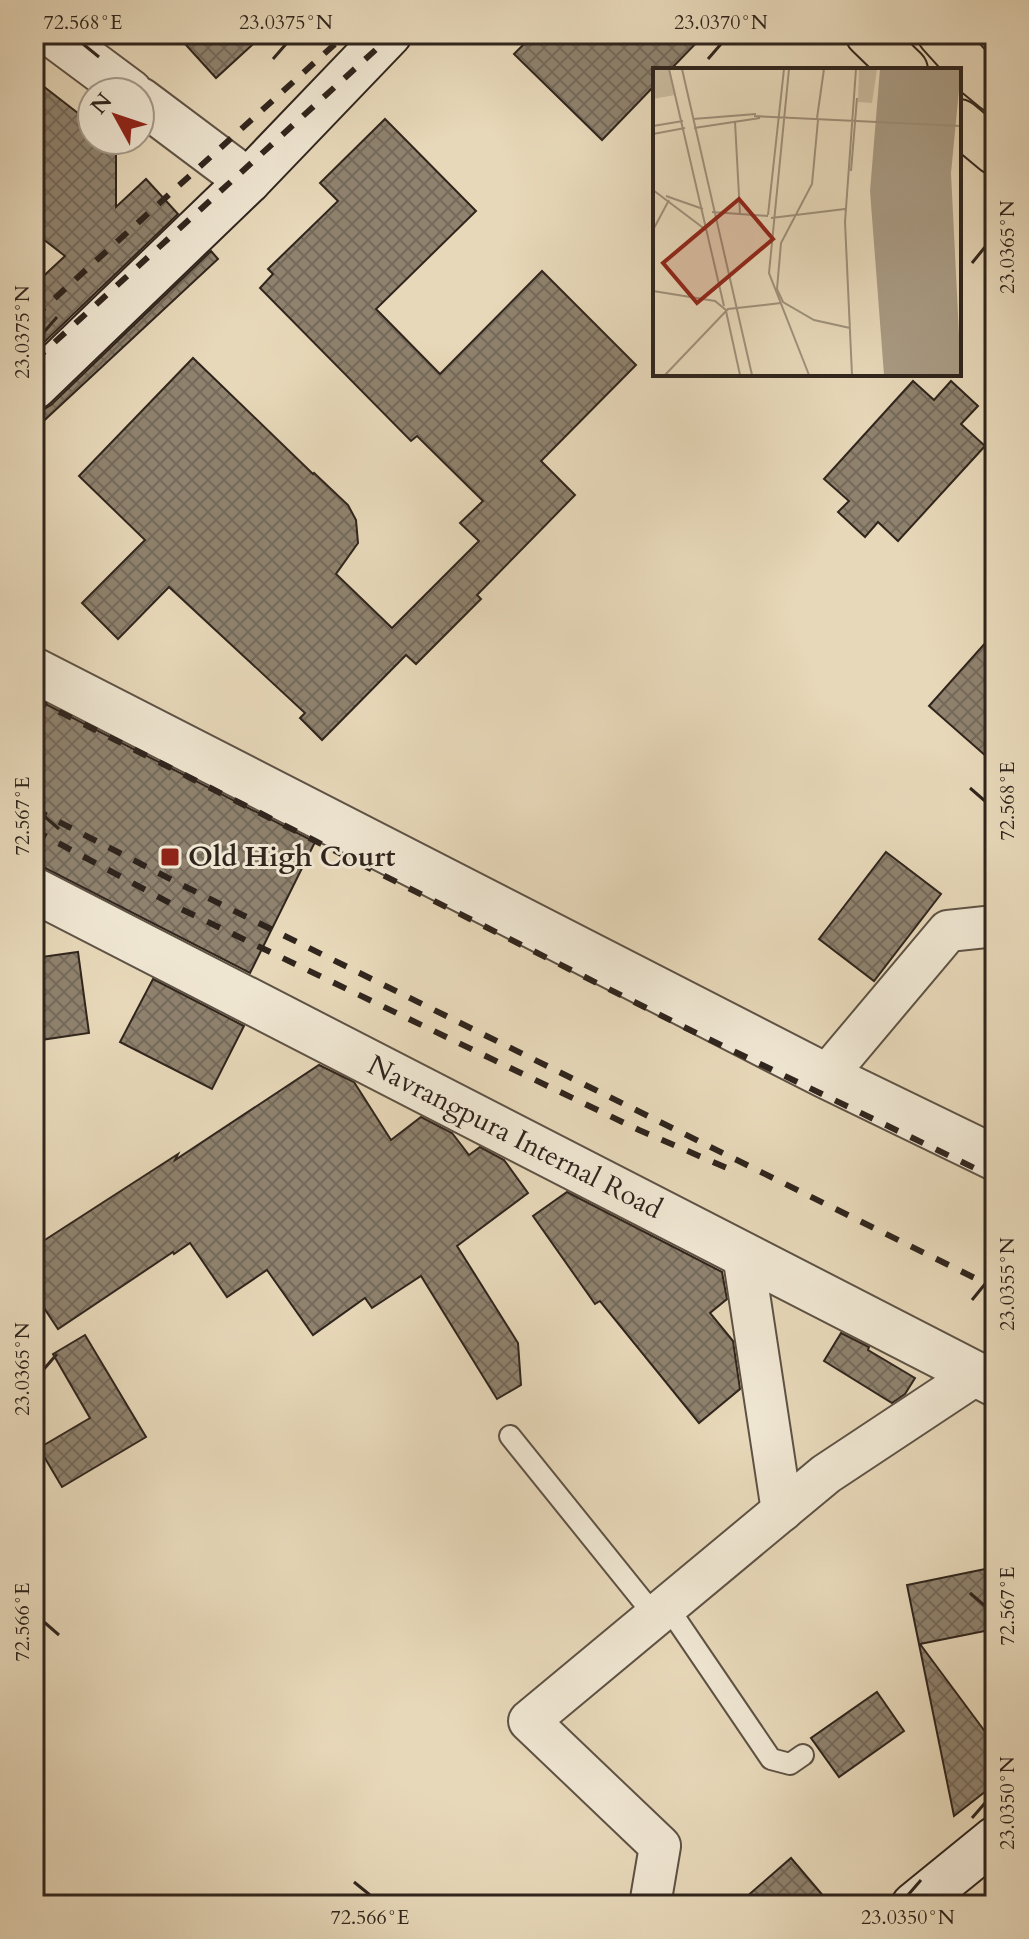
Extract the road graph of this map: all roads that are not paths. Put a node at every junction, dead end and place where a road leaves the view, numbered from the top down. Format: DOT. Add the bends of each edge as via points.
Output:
graph roads {
  1 [pos="52,34"];
  2 [pos="389,34"];
  3 [pos="868,34"];
  4 [pos="940,34"];
  5 [pos="903,68"];
  6 [pos="108,76"];
  7 [pos="995,90"];
  8 [pos="156,112"];
  9 [pos="961,124"];
  10 [pos="995,152"];
  11 [pos="248,181"];
  12 [pos="34,387"];
  13 [pos="34,670"];
  14 [pos="38,896"];
  15 [pos="995,926"];
  16 [pos="826,1076"];
  17 [pos="995,1158"];
  18 [pos="743,1254"];
  19 [pos="986,1379"];
  20 [pos="510,1436"];
  21 [pos="782,1511"];
  22 [pos="661,1611"];
  23 [pos="803,1755"];
  24 [pos="995,1839"];
  25 [pos="650,1905"];
  26 [pos="914,1905"];
  1 -- 6 [label="street"];
  2 -- 11 [label="street"];
  3 -- 5 [label="main road"];
  4 -- 7 [label="main road"];
  8 -- 11 [label="street"];
  9 -- 10 [label="main road"];
  11 -- 12 [label="street"];
  13 -- 16 [label="street"];
  14 -- 18 [label="street, Navrangpura Internal Road"];
  15 -- 16 [label="street" via="948,931"];
  16 -- 17 [label="street"];
  18 -- 19 [label="street, Navrangpura Internal Road"];
  18 -- 21 [label="street"];
  19 -- 21 [label="street" via="826,1474"];
  20 -- 22 [label="lane"];
  21 -- 22 [label="street"];
  22 -- 23 [label="lane" via="771,1759 790,1764"];
  22 -- 25 [label="street" via="529,1721 660,1846"];
  24 -- 26 [label="street"];
}
